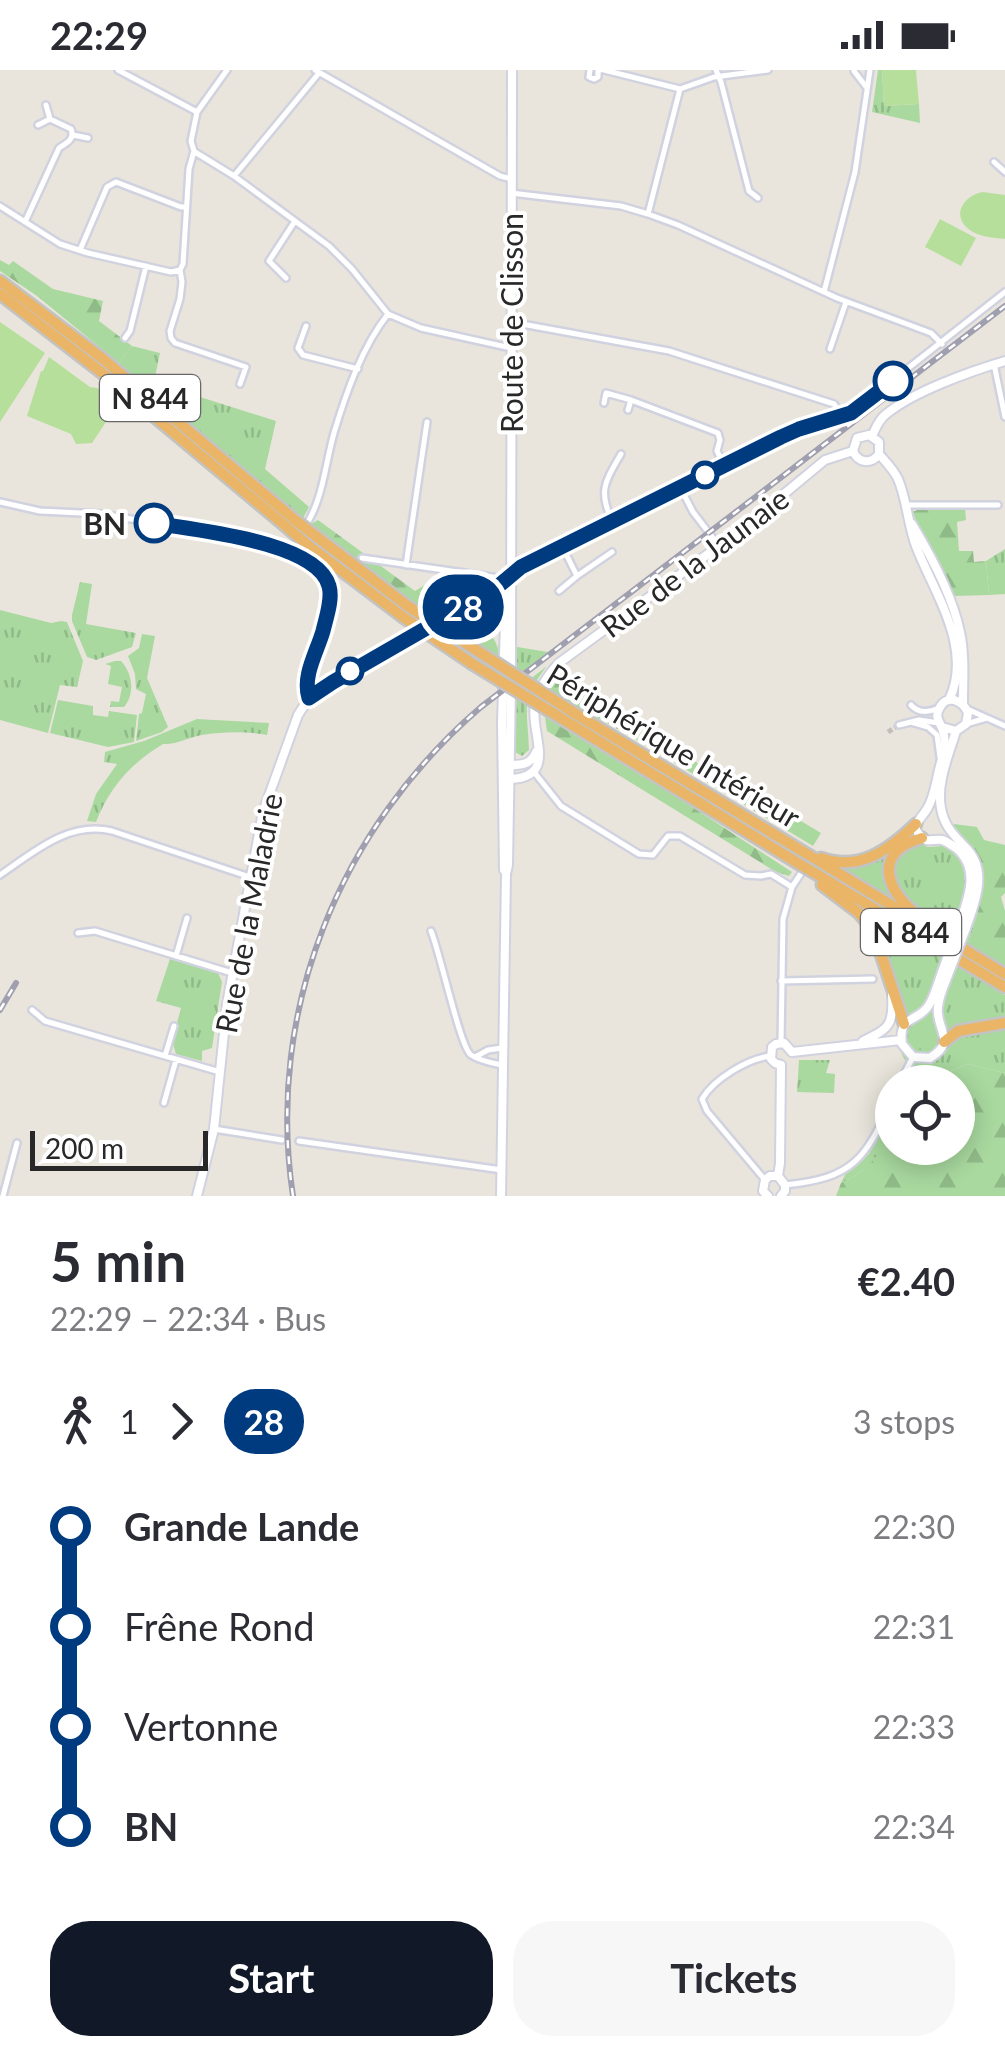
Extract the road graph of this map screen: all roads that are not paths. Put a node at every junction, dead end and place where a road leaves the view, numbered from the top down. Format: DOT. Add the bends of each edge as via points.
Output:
graph roads {
  1 [pos="118,70"];
  2 [pos="227,70"];
  3 [pos="512,70"];
  4 [pos="598,70"];
  5 [pos="768,70"];
  6 [pos="854,70"];
  7 [pos="870,70"];
  8 [pos="317,71"];
  9 [pos="717,73"];
  10 [pos="866,88"];
  11 [pos="680,89"];
  12 [pos="46,104"];
  13 [pos="197,112"];
  14 [pos="50,118"];
  15 [pos="38,125"];
  16 [pos="73,135"];
  17 [pos="88,138"];
  18 [pos="194,151"];
  19 [pos="994,162"];
  20 [pos="1005,172"];
  21 [pos="234,176"];
  22 [pos="512,179"];
  23 [pos="511,193"];
  24 [pos="758,198"];
  25 [pos="0,206"];
  26 [pos="186,208"];
  27 [pos="648,214"];
  28 [pos="294,221"];
  29 [pos="24,222"];
  30 [pos="80,250"];
  31 [pos="146,266"];
  32 [pos="180,270"];
  33 [pos="286,278"];
  34 [pos="0,281"];
  35 [pos="824,292"];
  36 [pos="1005,292"];
  37 [pos="0,294"];
  38 [pos="846,302"];
  39 [pos="388,314"];
  40 [pos="511,322"];
  41 [pos="306,326"];
  42 [pos="126,338"];
  43 [pos="942,344"];
  44 [pos="511,348"];
  45 [pos="830,350"];
  46 [pos="1005,361"];
  47 [pos="994,364"];
  48 [pos="358,369"];
  49 [pos="240,384"];
  50 [pos="631,400"];
  51 [pos="604,403"];
  52 [pos="628,410"];
  53 [pos="843,416"];
  54 [pos="1005,417"];
  55 [pos="426,422"];
  56 [pos="872,436"];
  57 [pos="853,450"];
  58 [pos="621,454"];
  59 [pos="879,454"];
  60 [pos="724,465"];
  61 [pos="680,487"];
  62 [pos="0,502"];
  63 [pos="998,505"];
  64 [pos="905,506"];
  65 [pos="909,518"];
  66 [pos="612,521"];
  67 [pos="292,524"];
  68 [pos="562,546"];
  69 [pos="719,546"];
  70 [pos="286,550"];
  71 [pos="612,552"];
  72 [pos="362,558"];
  73 [pos="406,565"];
  74 [pos="510,576"];
  75 [pos="578,576"];
  76 [pos="931,580"];
  77 [pos="559,590"];
  78 [pos="950,600"];
  79 [pos="466,606"];
  80 [pos="505,616"];
  81 [pos="309,698"];
  82 [pos="949,700"];
  83 [pos="911,705"];
  84 [pos="965,706"];
  85 [pos="939,708"];
  86 [pos="990,718"];
  87 [pos="576,721"];
  88 [pos="911,722"];
  89 [pos="966,724"];
  90 [pos="899,725"];
  91 [pos="941,725"];
  92 [pos="1005,726"];
  93 [pos="956,731"];
  94 [pos="537,747"];
  95 [pos="940,762"];
  96 [pos="534,772"];
  97 [pos="508,774"];
  98 [pos="925,812"];
  99 [pos="942,814"];
  100 [pos="916,824"];
  101 [pos="946,829"];
  102 [pos="922,838"];
  103 [pos="940,839"];
  104 [pos="802,856"];
  105 [pos="820,866"];
  106 [pos="0,875"];
  107 [pos="250,877"];
  108 [pos="792,887"];
  109 [pos="187,918"];
  110 [pos="962,927"];
  111 [pos="430,930"];
  112 [pos="933,932"];
  113 [pos="78,933"];
  114 [pos="176,956"];
  115 [pos="232,972"];
  116 [pos="945,974"];
  117 [pos="1005,974"];
  118 [pos="873,979"];
  119 [pos="780,981"];
  120 [pos="1005,987"];
  121 [pos="891,988"];
  122 [pos="32,1010"];
  123 [pos="922,1014"];
  124 [pos="938,1021"];
  125 [pos="1005,1023"];
  126 [pos="904,1024"];
  127 [pos="174,1026"];
  128 [pos="900,1040"];
  129 [pos="944,1042"];
  130 [pos="781,1043"];
  131 [pos="859,1043"];
  132 [pos="502,1048"];
  133 [pos="792,1052"];
  134 [pos="165,1056"];
  135 [pos="770,1056"];
  136 [pos="475,1057"];
  137 [pos="913,1057"];
  138 [pos="176,1060"];
  139 [pos="502,1064"];
  140 [pos="781,1065"];
  141 [pos="909,1065"];
  142 [pos="220,1072"];
  143 [pos="164,1103"];
  144 [pos="214,1129"];
  145 [pos="875,1136"];
  146 [pos="282,1140"];
  147 [pos="298,1141"];
  148 [pos="17,1142"];
  149 [pos="502,1170"];
  150 [pos="778,1176"];
  151 [pos="764,1180"];
  152 [pos="786,1185"];
  153 [pos="765,1195"];
  154 [pos="4,1196"];
  155 [pos="197,1196"];
  156 [pos="501,1196"];
  157 [pos="780,1196"];
  1 -- 13 [label="street"];
  2 -- 13 [label="street"];
  3 -- 22 [label="main road, Route de Clisson"];
  4 -- 11 [label="street"];
  5 -- 9 [label="street"];
  6 -- 10 [label="street"];
  7 -- 10 [label="street"];
  8 -- 21 [label="street"];
  8 -- 22 [label="street"];
  9 -- 11 [label="street"];
  9 -- 24 [label="street" via="750,191"];
  10 -- 35 [label="street" via="855,172"];
  11 -- 27 [label="street"];
  12 -- 14 [label="street"];
  13 -- 18 [label="street"];
  14 -- 15 [label="street"];
  14 -- 16 [label="street"];
  16 -- 17 [label="street"];
  16 -- 29 [label="street"];
  18 -- 21 [label="street"];
  18 -- 26 [label="street"];
  19 -- 20 [label="street"];
  21 -- 28 [label="street"];
  22 -- 23 [label="main road, Route de Clisson"];
  23 -- 27 [label="street"];
  23 -- 40 [label="main road, Route de Clisson"];
  25 -- 29 [label="street"];
  26 -- 30 [label="street" via="116,182 107,187"];
  26 -- 32 [label="street"];
  27 -- 35 [label="street"];
  28 -- 33 [label="street" via="269,261"];
  28 -- 39 [label="street" via="341,256"];
  29 -- 30 [label="street"];
  30 -- 31 [label="street"];
  31 -- 32 [label="street"];
  31 -- 42 [label="street"];
  32 -- 49 [label="street" via="171,338 246,366"];
  34 -- 67 [label="highway, Périphérique Intérieur / N 844" via="91,350"];
  35 -- 38 [label="street"];
  36 -- 43 [label="street"];
  37 -- 67 [label="highway, N 844"];
  38 -- 43 [label="street" via="930,333"];
  38 -- 45 [label="street"];
  39 -- 44 [label="street"];
  39 -- 48 [label="street"];
  40 -- 44 [label="main road, Route de Clisson"];
  40 -- 53 [label="street" via="669,351 834,404"];
  41 -- 48 [label="street" via="298,348 303,356"];
  43 -- 53 [label="street"];
  44 -- 74 [label="main road, Route de Clisson"];
  46 -- 47 [label="main road"];
  47 -- 54 [label="street"];
  47 -- 56 [label="main road" via="894,409"];
  48 -- 70 [label="street" via="311,519"];
  50 -- 51 [label="street" via="606,393"];
  50 -- 52 [label="street"];
  50 -- 60 [label="street" via="718,434"];
  53 -- 60 [label="street"];
  55 -- 73 [label="street"];
  56 -- 57 [label="main road" via="860,436"];
  56 -- 59 [label="main road"];
  57 -- 59 [label="main road" via="864,462"];
  57 -- 69 [label="main road, Rue de la Jaunaie" via="826,460"];
  58 -- 66 [label="street" via="604,491"];
  59 -- 64 [label="main road" via="898,478"];
  60 -- 61 [label="street"];
  61 -- 66 [label="street"];
  61 -- 69 [label="street"];
  62 -- 70 [label="street" via="236,536"];
  63 -- 64 [label="street"];
  64 -- 65 [label="main road"];
  65 -- 76 [label="main road"];
  65 -- 78 [label="main road"];
  66 -- 68 [label="street"];
  67 -- 87 [label="highway, Périphérique Intérieur / N 844, bridge" via="406,612"];
  68 -- 74 [label="street"];
  68 -- 75 [label="street"];
  69 -- 94 [label="main road, Rue de la Jaunaie" via="551,672 536,700"];
  70 -- 81 [label="street" via="322,572 330,586 306,683"];
  71 -- 75 [label="street"];
  72 -- 73 [label="street"];
  73 -- 74 [label="street"];
  74 -- 79 [label="main road, Rue de la Maladrie"];
  74 -- 80 [label="main road, Route de Clisson"];
  74 -- 97 [label="main road, Route de Clisson"];
  75 -- 77 [label="street"];
  76 -- 78 [label="street"];
  76 -- 82 [label="main road" via="953,638 956,677"];
  78 -- 84 [label="main road" via="962,643"];
  79 -- 80 [label="main road" via="492,602"];
  79 -- 81 [label="main road, Rue de la Maladrie"];
  80 -- 97 [label="main road, Route de Clisson"];
  81 -- 107 [label="main road, Rue de la Maladrie" via="263,812"];
  82 -- 84 [label="main road"];
  82 -- 85 [label="main road"];
  83 -- 85 [label="street" via="928,712"];
  84 -- 86 [label="street"];
  84 -- 89 [label="main road"];
  85 -- 91 [label="main road"];
  86 -- 89 [label="street"];
  86 -- 92 [label="street"];
  87 -- 104 [label="highway, N 844"];
  87 -- 104 [label="highway, Périphérique Intérieur / N 844"];
  88 -- 90 [label="street"];
  88 -- 91 [label="street"];
  88 -- 95 [label="street" via="938,735"];
  89 -- 93 [label="main road"];
  91 -- 93 [label="main road"];
  91 -- 95 [label="main road"];
  93 -- 99 [label="main road" via="940,792"];
  94 -- 96 [label="main road, Rue de la Jaunaie"];
  94 -- 97 [label="main road" via="532,760"];
  95 -- 98 [label="main road"];
  96 -- 97 [label="main road"];
  96 -- 108 [label="street" via="561,806 639,854 653,855 668,836 680,836 746,875 771,874"];
  97 -- 132 [label="main road, Route de Clisson"];
  98 -- 99 [label="main road"];
  98 -- 100 [label="main road"];
  99 -- 101 [label="main road"];
  100 -- 102 [label="main road"];
  100 -- 105 [label="highway" via="872,858"];
  101 -- 103 [label="main road"];
  101 -- 110 [label="main road" via="970,852 978,873"];
  102 -- 103 [label="main road"];
  102 -- 112 [label="highway" via="897,853 890,880 898,898"];
  103 -- 110 [label="main road" via="964,856 971,874"];
  104 -- 105 [label="highway, N 844, bridge"];
  104 -- 105 [label="highway"];
  104 -- 108 [label="street"];
  105 -- 112 [label="highway, Périphérique Intérieur / N 844"];
  105 -- 120 [label="highway, N 844"];
  105 -- 121 [label="highway" via="820,882 873,930"];
  106 -- 107 [label="street" via="53,840 91,828"];
  107 -- 115 [label="main road, Rue de la Maladrie"];
  108 -- 119 [label="street" via="782,919"];
  109 -- 114 [label="street"];
  110 -- 116 [label="main road, bridge"];
  111 -- 136 [label="street" via="464,1045"];
  112 -- 117 [label="highway, Périphérique Intérieur / N 844"];
  113 -- 114 [label="street" via="95,931"];
  114 -- 115 [label="street"];
  115 -- 142 [label="main road, Rue de la Maladrie"];
  116 -- 123 [label="main road"];
  116 -- 124 [label="main road"];
  118 -- 119 [label="street"];
  119 -- 130 [label="street"];
  121 -- 126 [label="highway"];
  121 -- 131 [label="main road" via="891,1022"];
  122 -- 134 [label="street" via="45,1020"];
  123 -- 124 [label="main road"];
  123 -- 126 [label="main road"];
  124 -- 129 [label="main road"];
  125 -- 129 [label="highway" via="958,1031"];
  126 -- 128 [label="main road"];
  127 -- 134 [label="street"];
  128 -- 131 [label="main road"];
  128 -- 137 [label="main road"];
  129 -- 137 [label="main road" via="930,1058"];
  130 -- 133 [label="main road"];
  130 -- 135 [label="main road"];
  131 -- 133 [label="main road"];
  132 -- 136 [label="street"];
  132 -- 139 [label="main road, Route de Clisson"];
  133 -- 140 [label="main road"];
  134 -- 138 [label="street"];
  135 -- 140 [label="main road"];
  135 -- 151 [label="street" via="730,1074 702,1102"];
  136 -- 139 [label="street"];
  137 -- 141 [label="street"];
  138 -- 142 [label="street"];
  138 -- 143 [label="street"];
  139 -- 149 [label="main road, Route de Clisson"];
  140 -- 150 [label="main road"];
  142 -- 144 [label="main road, Rue de la Maladrie"];
  144 -- 146 [label="street"];
  144 -- 155 [label="main road, Rue de la Maladrie"];
  145 -- 152 [label="street" via="857,1160 830,1176"];
  147 -- 149 [label="street"];
  148 -- 154 [label="street"];
  149 -- 156 [label="main road, Route de Clisson"];
  150 -- 151 [label="main road"];
  150 -- 152 [label="main road"];
  151 -- 153 [label="main road"];
  152 -- 157 [label="main road"];
}
